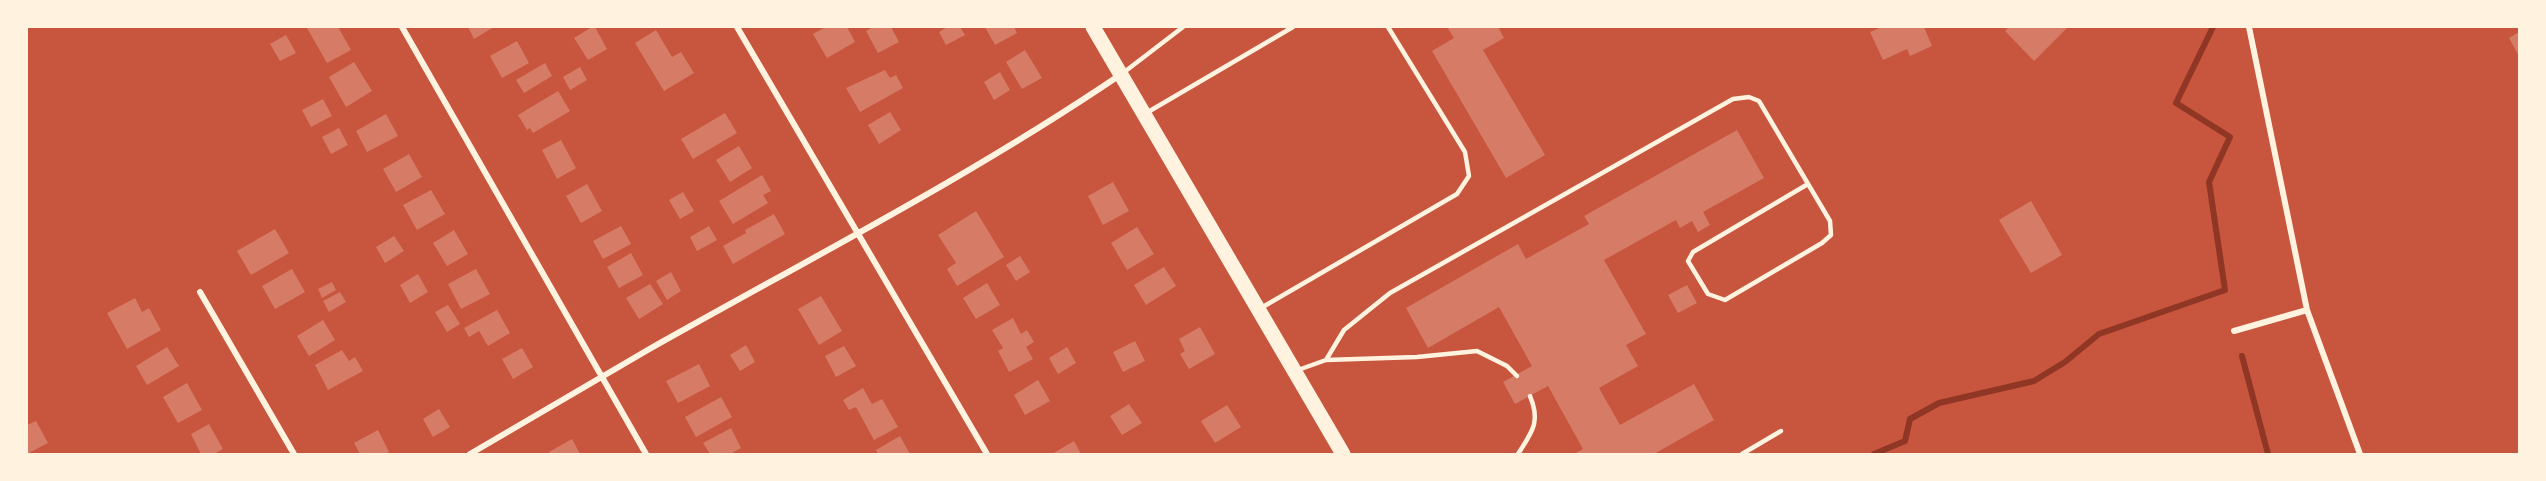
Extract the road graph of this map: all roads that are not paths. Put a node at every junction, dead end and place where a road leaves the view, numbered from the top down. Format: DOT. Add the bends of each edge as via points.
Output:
graph roads {
  1 [pos="402,27"];
  2 [pos="737,27"];
  3 [pos="1093,27"];
  4 [pos="1183,27"];
  5 [pos="1293,27"];
  6 [pos="1388,27"];
  7 [pos="2249,27"];
  8 [pos="1121,75"];
  9 [pos="1144,114"];
  10 [pos="1808,184"];
  11 [pos="857,235"];
  12 [pos="200,292"];
  13 [pos="1258,309"];
  14 [pos="2307,310"];
  15 [pos="2234,331"];
  16 [pos="1326,360"];
  17 [pos="1295,372"];
  18 [pos="1517,376"];
  19 [pos="602,378"];
  20 [pos="1530,396"];
  21 [pos="1781,431"];
  22 [pos="294,454"];
  23 [pos="470,454"];
  24 [pos="646,454"];
  25 [pos="987,454"];
  26 [pos="1343,454"];
  27 [pos="1518,454"];
  28 [pos="1742,454"];
  29 [pos="2360,454"];
  1 -- 19 [label="street"];
  2 -- 11 [label="street"];
  3 -- 8 [label="main road"];
  4 -- 8 [label="lane"];
  5 -- 9 [label="lane"];
  6 -- 13 [label="lane" via="1465,152 1469,176 1457,194"];
  7 -- 14 [label="street"];
  8 -- 9 [label="main road"];
  8 -- 11 [label="street" via="1059,117"];
  9 -- 13 [label="main road"];
  10 -- 10 [label="lane" via="1830,222 1831,235 1725,300 1708,294 1688,261 1693,252"];
  10 -- 16 [label="lane" via="1759,101 1749,97 1733,99 1390,293 1344,330"];
  11 -- 19 [label="street"];
  11 -- 25 [label="street"];
  12 -- 22 [label="street"];
  13 -- 17 [label="main road"];
  14 -- 15 [label="street"];
  14 -- 29 [label="street"];
  16 -- 17 [label="lane"];
  16 -- 18 [label="lane" via="1477,351"];
  17 -- 26 [label="main road"];
  19 -- 23 [label="street"];
  19 -- 24 [label="street"];
  20 -- 27 [label="lane" via="1536,419"];
  21 -- 28 [label="lane"];
}
